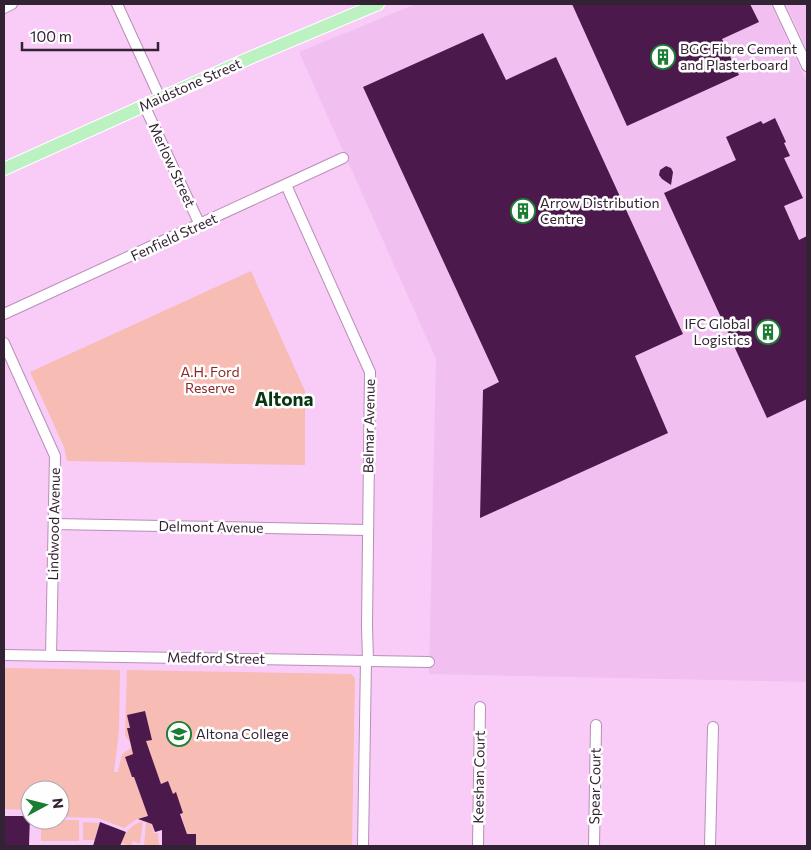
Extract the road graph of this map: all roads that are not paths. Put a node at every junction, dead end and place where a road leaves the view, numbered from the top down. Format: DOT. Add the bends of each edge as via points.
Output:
graph roads {
  1 [pos="12,4"];
  2 [pos="117,4"];
  3 [pos="378,4"];
  4 [pos="778,4"];
  5 [pos="4,8"];
  6 [pos="807,66"];
  7 [pos="160,98"];
  8 [pos="144,105"];
  9 [pos="343,158"];
  10 [pos="4,169"];
  11 [pos="286,185"];
  12 [pos="200,225"];
  13 [pos="4,314"];
  14 [pos="4,342"];
  15 [pos="54,524"];
  16 [pos="368,530"];
  17 [pos="4,655"];
  18 [pos="51,656"];
  19 [pos="366,661"];
  20 [pos="429,662"];
  21 [pos="480,707"];
  22 [pos="596,725"];
  23 [pos="713,727"];
  24 [pos="363,846"];
  25 [pos="478,846"];
  26 [pos="594,846"];
  27 [pos="710,846"];
  1 -- 5 [label="street"];
  2 -- 7 [label="street"];
  3 -- 7 [label="main road, Maidstone Street"];
  4 -- 6 [label="street"];
  7 -- 8 [label="main road, Maidstone Street"];
  8 -- 10 [label="main road, Maidstone Street"];
  8 -- 12 [label="street, Merlow Street"];
  9 -- 11 [label="street, Fenfield Street"];
  11 -- 12 [label="street, Fenfield Street"];
  11 -- 16 [label="street, Belmar Avenue" via="370,372"];
  12 -- 13 [label="street, Fenfield Street"];
  14 -- 15 [label="street, Lindwood Avenue" via="55,456"];
  15 -- 16 [label="street, Delmont Avenue"];
  15 -- 18 [label="street, Lindwood Avenue"];
  16 -- 19 [label="street, Belmar Avenue"];
  17 -- 18 [label="street, Medford Street"];
  18 -- 19 [label="street, Medford Street"];
  19 -- 20 [label="street, Medford Street"];
  19 -- 24 [label="street, Belmar Avenue"];
  21 -- 25 [label="street, Keeshan Court"];
  22 -- 26 [label="street, Spear Court"];
  23 -- 27 [label="street"];
}
